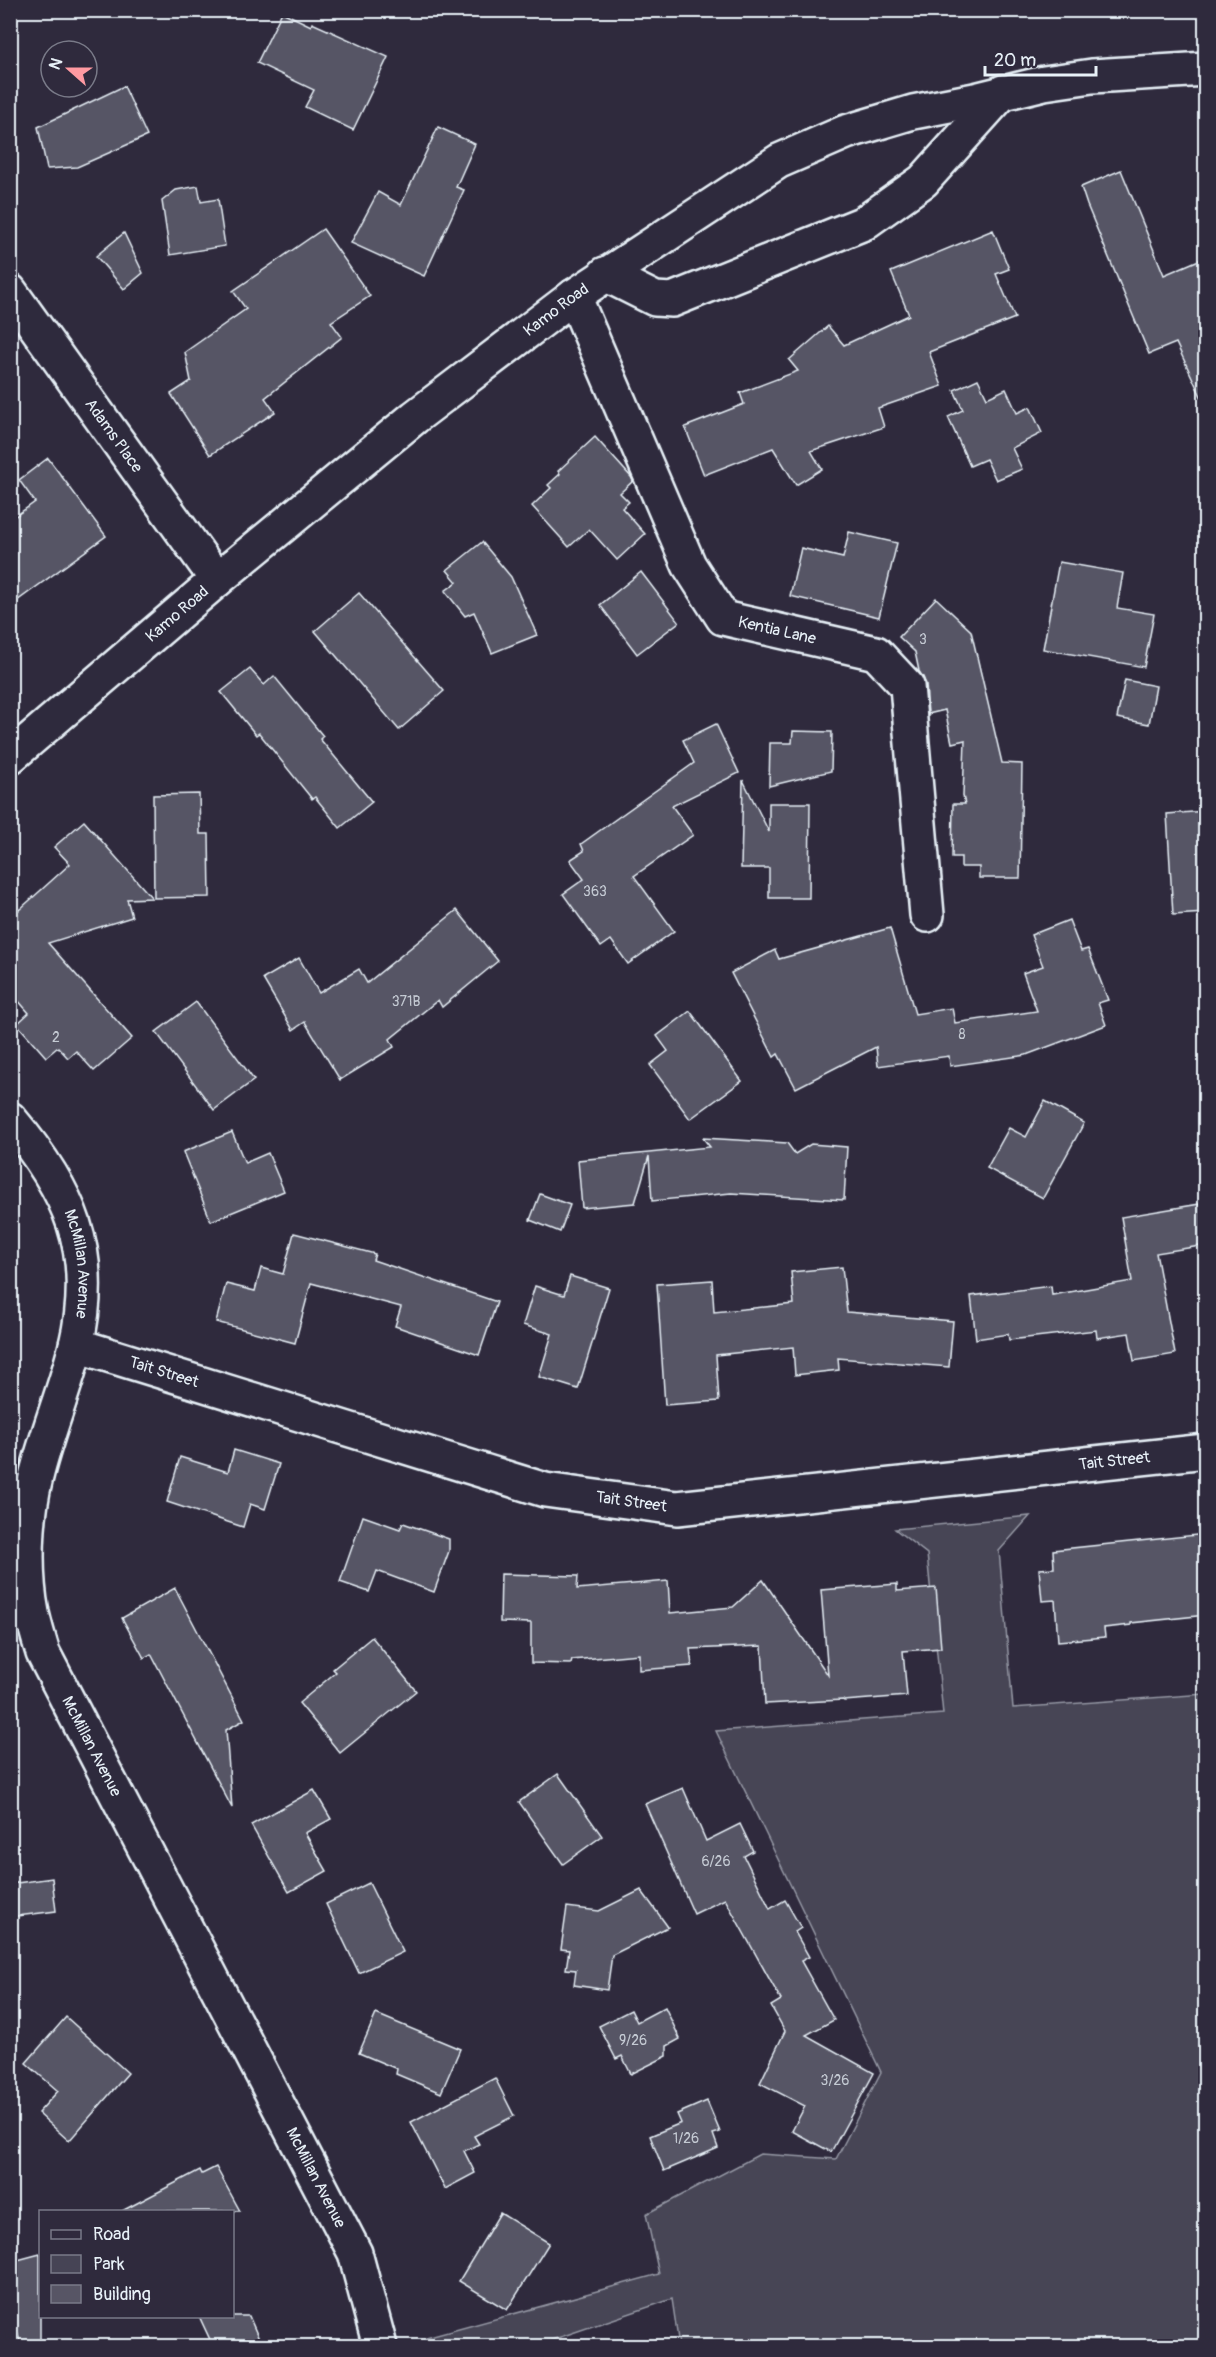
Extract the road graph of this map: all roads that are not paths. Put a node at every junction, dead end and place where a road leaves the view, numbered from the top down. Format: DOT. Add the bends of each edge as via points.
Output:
graph roads {
  1 [pos="1206,69"];
  2 [pos="1003,92"];
  3 [pos="605,274"];
  4 [pos="10,291"];
  5 [pos="574,296"];
  6 [pos="217,580"];
  7 [pos="10,757"];
  8 [pos="927,915"];
  9 [pos="10,1119"];
  10 [pos="76,1345"];
  11 [pos="1206,1451"];
  12 [pos="380,2346"];
  1 -- 2 [label="street, Kamo Road" via="1092,76"];
  2 -- 3 [label="street, Kamo Road" via="846,132 779,161"];
  2 -- 3 [label="street" via="923,182 864,223 672,300 655,299"];
  3 -- 5 [label="street, Kamo Road"];
  4 -- 6 [label="street, Adams Place"];
  5 -- 6 [label="street, Kamo Road" via="416,417"];
  5 -- 8 [label="street, Kentia Lane" via="689,565 723,618 876,654 907,686"];
  6 -- 7 [label="street, Kamo Road"];
  9 -- 10 [label="street, McMillan Avenue" via="59,1186 74,1219 82,1256 84,1300"];
  10 -- 11 [label="street, Tait Street" via="545,1490 677,1508"];
  10 -- 12 [label="street, McMillan Avenue" via="36,1478 28,1525 32,1611 43,1653 355,2253"];
}
